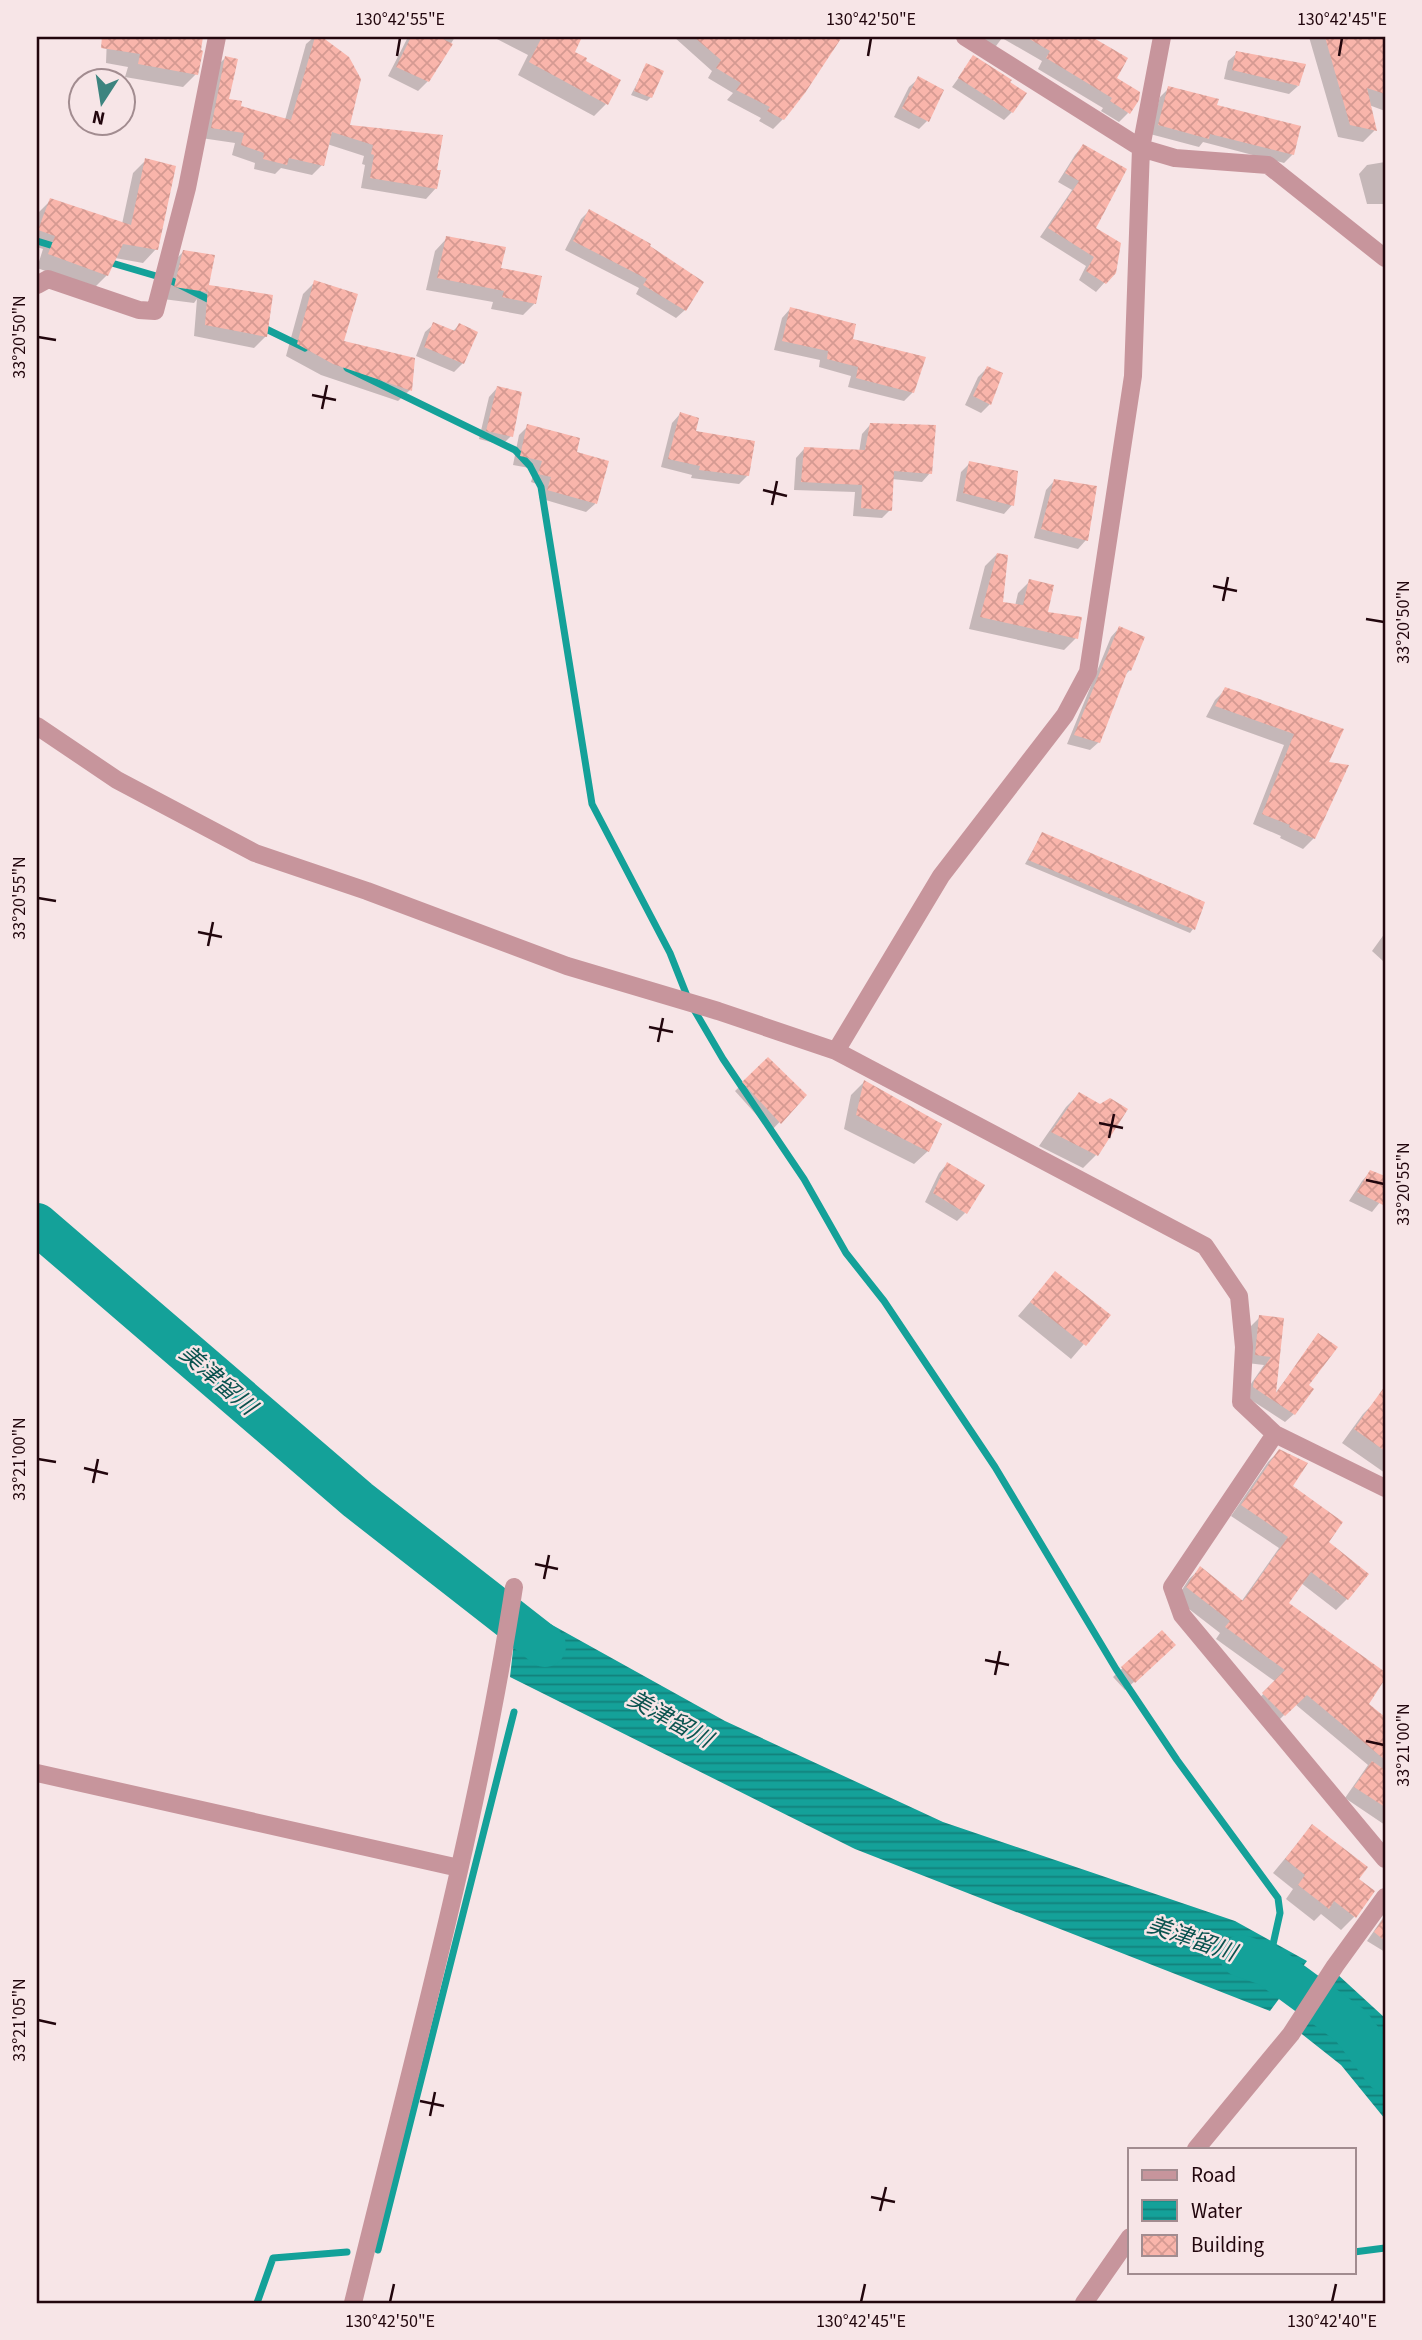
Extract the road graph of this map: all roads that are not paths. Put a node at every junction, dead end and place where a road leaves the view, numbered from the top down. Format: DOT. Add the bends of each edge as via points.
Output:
graph roads {
  1 [pos="217,37"];
  2 [pos="965,37"];
  3 [pos="1162,37"];
  4 [pos="1141,148"];
  5 [pos="1385,258"];
  6 [pos="37,285"];
  7 [pos="37,726"];
  8 [pos="836,1051"];
  9 [pos="1275,1434"];
  10 [pos="1385,1488"];
  11 [pos="514,1587"];
  12 [pos="37,1773"];
  13 [pos="1385,1859"];
  14 [pos="459,1868"];
  15 [pos="1385,1897"];
  16 [pos="1197,2148"];
  17 [pos="1128,2240"];
  18 [pos="353,2303"];
  19 [pos="1084,2303"];
  1 -- 6 [label="street" via="187,188 155,311 139,310 48,279"];
  2 -- 4 [label="street"];
  3 -- 4 [label="street"];
  4 -- 5 [label="street" via="1175,158 1268,165"];
  4 -- 8 [label="street" via="1132,376 1088,672 1065,715 941,876"];
  7 -- 8 [label="street" via="117,780 255,853 567,965"];
  8 -- 9 [label="street" via="1205,1246 1239,1296 1244,1347 1241,1402"];
  9 -- 10 [label="street"];
  9 -- 13 [label="street" via="1172,1587 1182,1615"];
  11 -- 14 [label="street" via="499,1686"];
  12 -- 14 [label="street"];
  14 -- 18 [label="street"];
  15 -- 16 [label="street" via="1291,2034"];
  17 -- 19 [label="street"];
}
